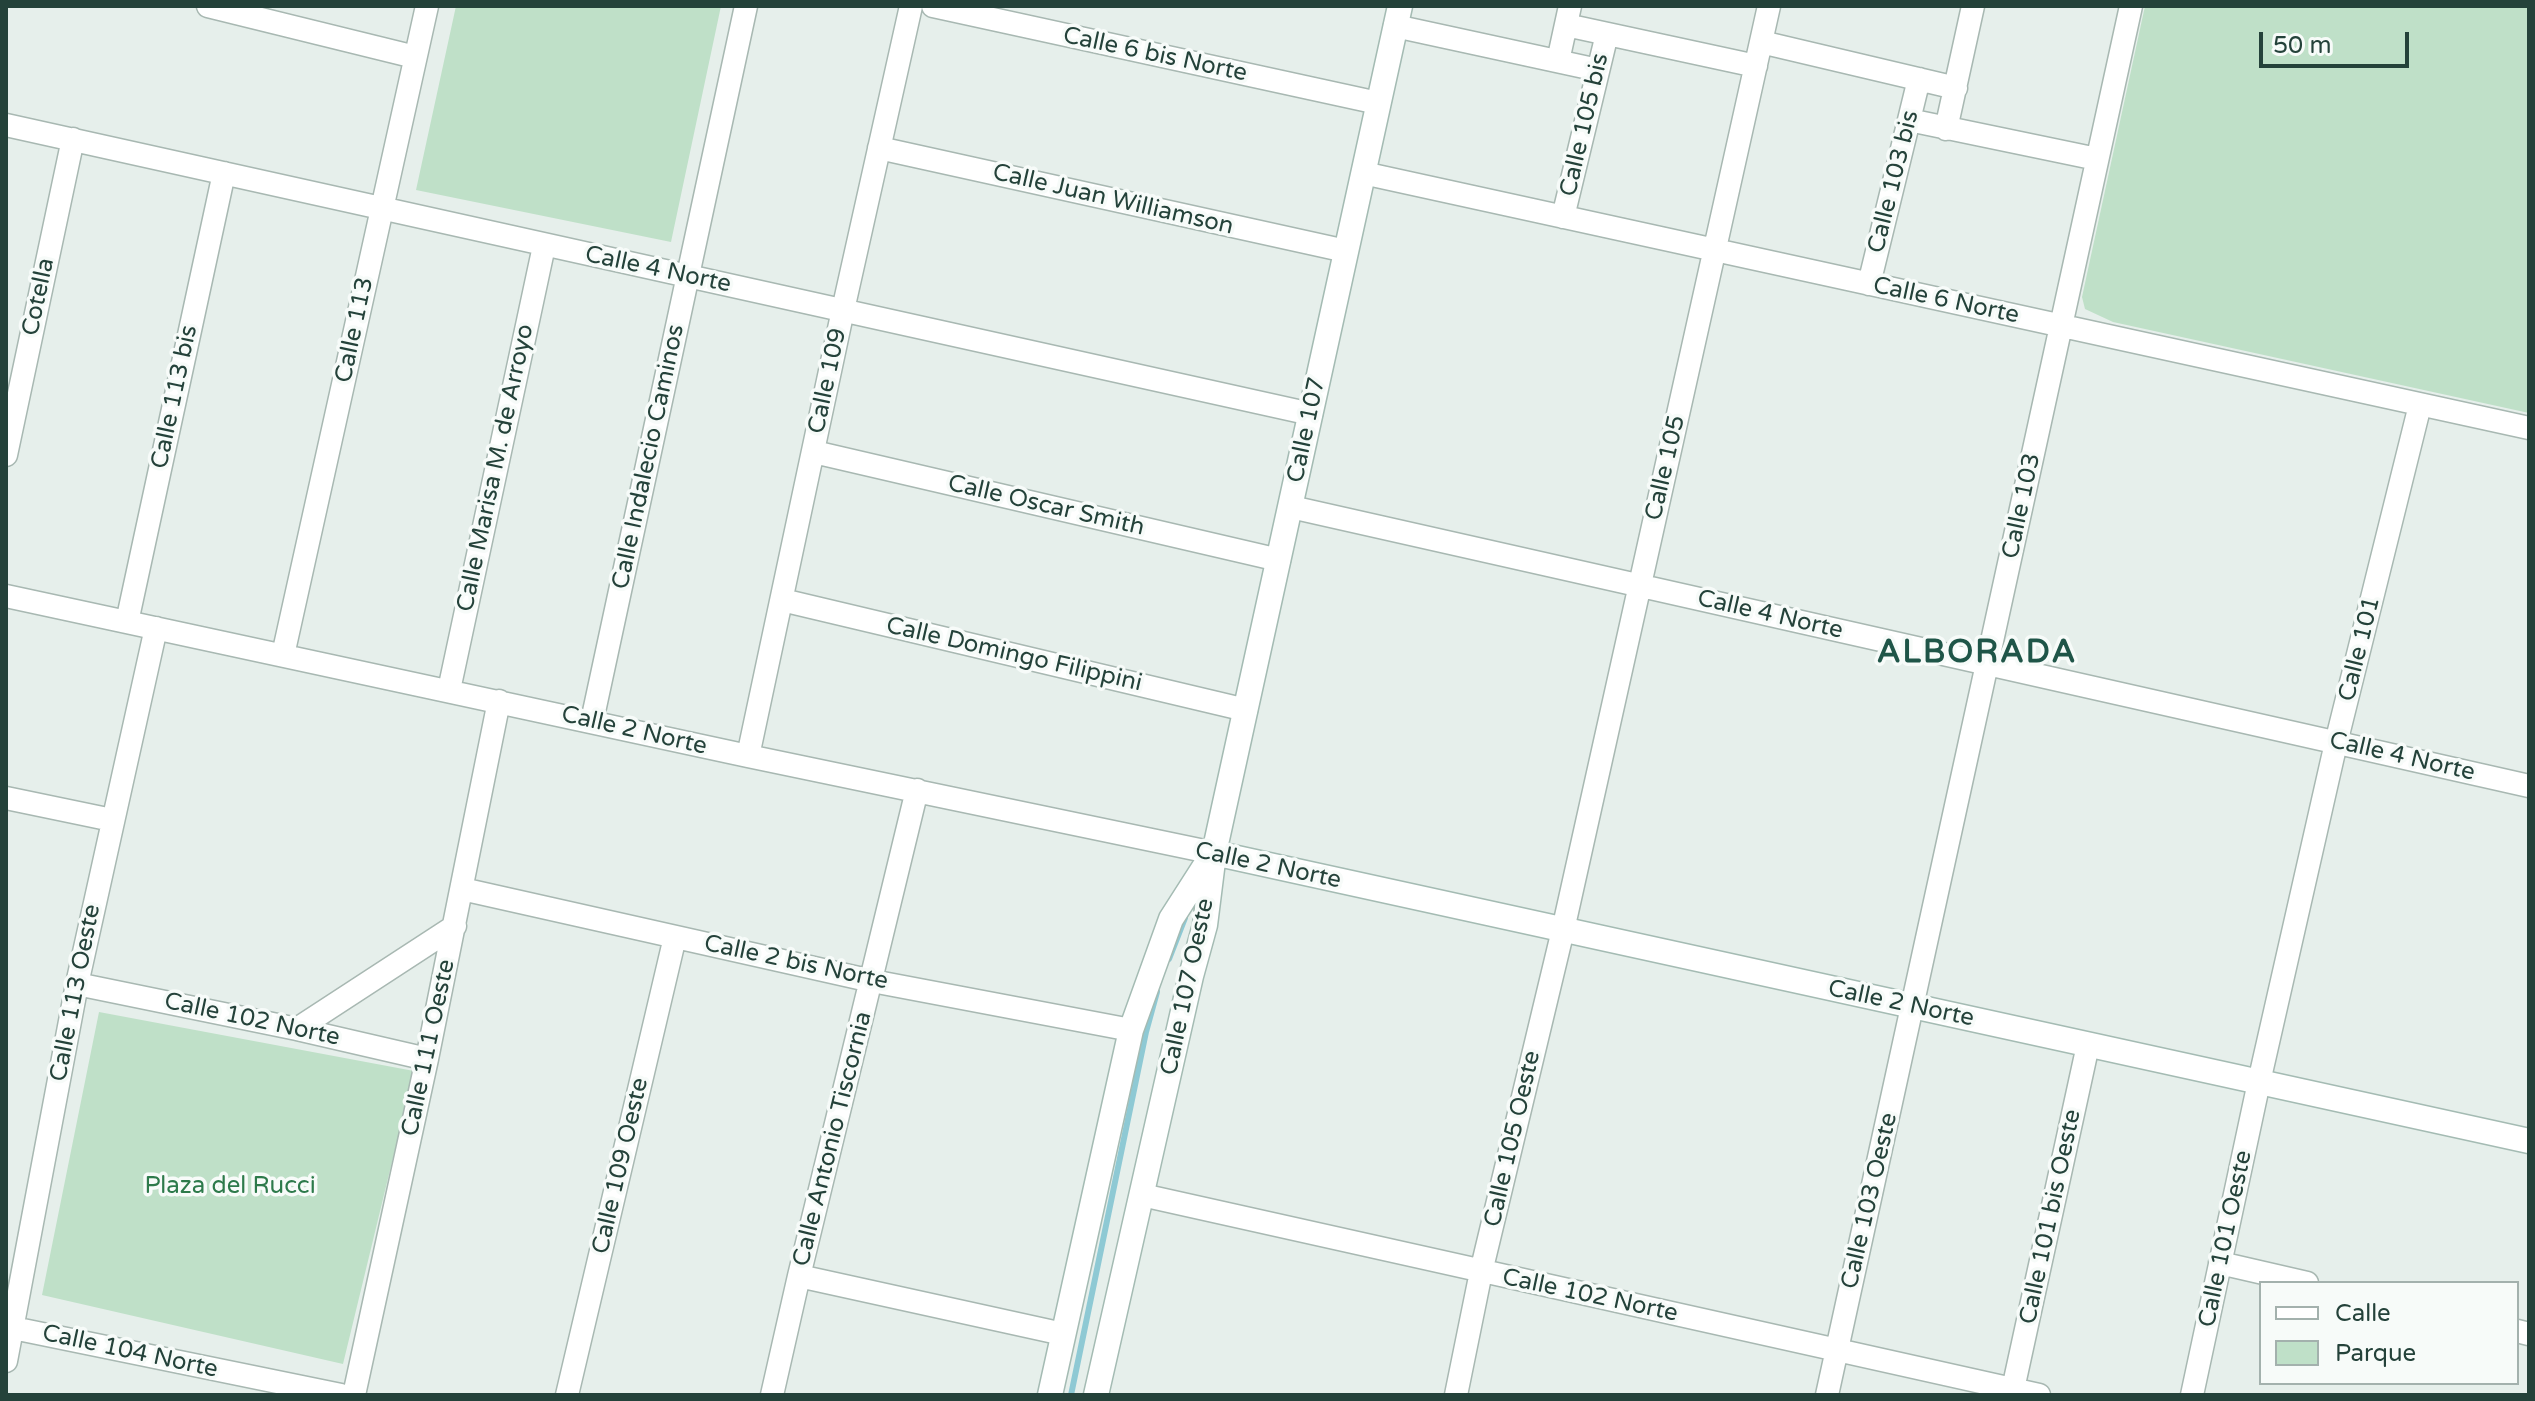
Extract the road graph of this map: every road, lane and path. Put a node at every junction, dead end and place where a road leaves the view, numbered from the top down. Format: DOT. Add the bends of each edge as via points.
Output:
graph roads {
  1 [pos="208,6"];
  2 [pos="427,6"];
  3 [pos="746,6"];
  4 [pos="911,6"];
  5 [pos="933,6"];
  6 [pos="1769,6"];
  7 [pos="1973,6"];
  8 [pos="2131,6"];
  9 [pos="1568,15"];
  10 [pos="1397,16"];
  11 [pos="1607,34"];
  12 [pos="1761,42"];
  13 [pos="415,57"];
  14 [pos="1558,61"];
  15 [pos="1756,66"];
  16 [pos="1598,70"];
  17 [pos="1919,79"];
  18 [pos="1956,88"];
  19 [pos="1378,103"];
  20 [pos="1909,120"];
  21 [pos="6,125"];
  22 [pos="1946,129"];
  23 [pos="73,139"];
  24 [pos="879,148"];
  25 [pos="2097,159"];
  26 [pos="224,173"];
  27 [pos="1363,173"];
  28 [pos="382,208"];
  29 [pos="1563,217"];
  30 [pos="544,246"];
  31 [pos="1715,250"];
  32 [pos="1346,251"];
  33 [pos="688,276"];
  34 [pos="1869,284"];
  35 [pos="843,310"];
  36 [pos="2060,326"];
  37 [pos="2420,405"];
  38 [pos="1311,414"];
  39 [pos="2529,428"];
  40 [pos="814,452"];
  41 [pos="6,455"];
  42 [pos="1291,507"];
  43 [pos="1279,560"];
  44 [pos="1640,585"];
  45 [pos="6,596"];
  46 [pos="782,600"];
  47 [pos="127,622"];
  48 [pos="156,628"];
  49 [pos="283,655"];
  50 [pos="1988,664"];
  51 [pos="449,690"];
  52 [pos="499,701"];
  53 [pos="1246,710"];
  54 [pos="592,721"];
  55 [pos="2336,743"];
  56 [pos="748,756"];
  57 [pos="2529,786"];
  58 [pos="917,790"];
  59 [pos="6,798"];
  60 [pos="112,820"];
  61 [pos="1214,853"];
  62 [pos="462,889"];
  63 [pos="455,926"];
  64 [pos="1563,930"];
  65 [pos="675,937"];
  66 [pos="872,981"];
  67 [pos="77,984"];
  68 [pos="1914,1007"];
  69 [pos="297,1029"];
  70 [pos="1131,1030"];
  71 [pos="2088,1045"];
  72 [pos="427,1059"];
  73 [pos="2259,1082"];
  74 [pos="2529,1141"];
  75 [pos="1142,1195"];
  76 [pos="2220,1263"];
  77 [pos="1481,1272"];
  78 [pos="799,1276"];
  79 [pos="2298,1281"];
  80 [pos="12,1302"];
  81 [pos="13,1328"];
  82 [pos="1063,1334"];
  83 [pos="1837,1350"];
  84 [pos="6,1361"];
  85 [pos="2013,1389"];
  86 [pos="341,1395"];
  87 [pos="354,1395"];
  88 [pos="567,1395"];
  89 [pos="772,1395"];
  90 [pos="1050,1395"];
  91 [pos="1096,1395"];
  92 [pos="1456,1395"];
  93 [pos="1827,1395"];
  94 [pos="2039,1395"];
  95 [pos="2192,1395"];
  1 -- 13 [label="street"];
  2 -- 13 [label="street, Calle 113"];
  3 -- 33 [label="street, Calle Indalecio Caminos"];
  4 -- 24 [label="street, Calle 109"];
  5 -- 19 [label="street, Calle 6 bis Norte"];
  6 -- 12 [label="street, Calle 105"];
  7 -- 18 [label="street, Calle 103 bis"];
  8 -- 25 [label="street, Calle 103"];
  9 -- 11 [label="street"];
  9 -- 14 [label="street, Calle 105 bis"];
  10 -- 14 [label="street"];
  10 -- 19 [label="street, Calle 107"];
  11 -- 15 [label="street"];
  11 -- 16 [label="street, Calle 105 bis"];
  12 -- 15 [label="street, Calle 105"];
  12 -- 17 [label="street"];
  13 -- 28 [label="street, Calle 113"];
  14 -- 16 [label="street"];
  15 -- 31 [label="street, Calle 105"];
  16 -- 29 [label="street, Calle 105 bis"];
  17 -- 18 [label="street"];
  17 -- 20 [label="street, Calle 103 bis"];
  18 -- 22 [label="street, Calle 103 bis"];
  19 -- 27 [label="street, Calle 107"];
  20 -- 22 [label="street"];
  20 -- 34 [label="street, Calle 103 bis"];
  21 -- 23 [label="street, Calle 4 Norte"];
  22 -- 25 [label="street"];
  23 -- 26 [label="street, Calle 4 Norte"];
  23 -- 41 [label="street, Cotella"];
  24 -- 32 [label="street, Calle Juan Williamson"];
  24 -- 35 [label="street, Calle 109"];
  25 -- 36 [label="street, Calle 103"];
  26 -- 28 [label="street, Calle 4 Norte"];
  26 -- 47 [label="street, Calle 113 bis"];
  27 -- 29 [label="street, Calle 6 Norte"];
  27 -- 32 [label="street, Calle 107"];
  28 -- 30 [label="street, Calle 4 Norte"];
  28 -- 49 [label="street, Calle 113"];
  29 -- 31 [label="street, Calle 6 Norte"];
  30 -- 33 [label="street, Calle 4 Norte"];
  30 -- 51 [label="street, Calle Marisa M. de Arroyo"];
  31 -- 34 [label="street, Calle 6 Norte"];
  31 -- 44 [label="street, Calle 105"];
  32 -- 38 [label="street, Calle 107"];
  33 -- 35 [label="street, Calle 4 Norte"];
  33 -- 54 [label="street, Calle Indalecio Caminos"];
  34 -- 36 [label="street, Calle 6 Norte"];
  35 -- 38 [label="street, Calle 4 Norte"];
  35 -- 40 [label="street, Calle 109"];
  36 -- 37 [label="street, Calle 6 Norte"];
  36 -- 50 [label="street, Calle 103"];
  37 -- 39 [label="street, Calle 6 Norte"];
  37 -- 55 [label="street, Calle 101"];
  38 -- 42 [label="street, Calle 107"];
  40 -- 43 [label="street, Calle Oscar Smith"];
  40 -- 46 [label="street, Calle 109"];
  42 -- 43 [label="street, Calle 107"];
  42 -- 44 [label="street, Calle 4 Norte"];
  43 -- 53 [label="street, Calle 107"];
  44 -- 50 [label="street, Calle 4 Norte"];
  44 -- 64 [label="street, Calle 105"];
  45 -- 47 [label="street, Calle 2 Norte"];
  46 -- 53 [label="street, Calle Domingo Filippini"];
  46 -- 56 [label="street, Calle 109"];
  47 -- 48 [label="street, Calle 2 Norte"];
  48 -- 49 [label="street, Calle 2 Norte"];
  48 -- 60 [label="street, Calle 113 Oeste"];
  49 -- 51 [label="street, Calle 2 Norte"];
  50 -- 55 [label="street, Calle 4 Norte"];
  50 -- 68 [label="street, Calle 103"];
  51 -- 52 [label="street, Calle 2 Norte"];
  52 -- 54 [label="street, Calle 2 Norte"];
  52 -- 62 [label="street, Calle 111 Oeste"];
  53 -- 61 [label="street, Calle 107"];
  54 -- 56 [label="street, Calle 2 Norte"];
  55 -- 57 [label="street, Calle 4 Norte"];
  55 -- 73 [label="street, Calle 101"];
  56 -- 58 [label="street, Calle 2 Norte"];
  58 -- 61 [label="street, Calle 2 Norte"];
  58 -- 66 [label="street, Calle Antonio Tiscornia"];
  59 -- 60 [label="street"];
  60 -- 67 [label="street, Calle 113 Oeste"];
  61 -- 64 [label="street, Calle 2 Norte"];
  61 -- 70 [label="street, Calle 107 Oeste" via="1171,919"];
  61 -- 75 [label="street, Calle 107 Oeste" via="1205,925"];
  62 -- 63 [label="street, Calle 111 Oeste"];
  62 -- 65 [label="street, Calle 2 bis Norte"];
  63 -- 69 [label="street"];
  63 -- 72 [label="street, Calle 111 Oeste"];
  64 -- 68 [label="street, Calle 2 Norte"];
  64 -- 77 [label="street, Calle 105 Oeste"];
  65 -- 66 [label="street, Calle 2 bis Norte"];
  65 -- 88 [label="street, Calle 109 Oeste"];
  66 -- 70 [label="street, Calle 2 bis Norte"];
  66 -- 78 [label="street, Calle Antonio Tiscornia"];
  67 -- 69 [label="street, Calle 102 Norte"];
  67 -- 80 [label="street, Calle 113 Oeste"];
  68 -- 71 [label="street, Calle 2 Norte"];
  68 -- 83 [label="street, Calle 103 Oeste"];
  69 -- 72 [label="street, Calle 102 Norte"];
  70 -- 82 [label="street, Calle 107 Oeste"];
  71 -- 73 [label="street, Calle 2 Norte"];
  71 -- 85 [label="street, Calle 101 bis Oeste"];
  72 -- 87 [label="street, Calle 111 Oeste"];
  73 -- 74 [label="street, Calle 2 Norte"];
  73 -- 76 [label="street, Calle 101 Oeste"];
  75 -- 77 [label="street, Calle 102 Norte"];
  75 -- 91 [label="street, Calle 107 Oeste"];
  76 -- 79 [label="street"];
  76 -- 95 [label="street, Calle 101 Oeste"];
  77 -- 83 [label="street, Calle 102 Norte"];
  77 -- 92 [label="street, Calle 105 Oeste"];
  78 -- 82 [label="street"];
  78 -- 89 [label="street, Calle Antonio Tiscornia"];
  80 -- 81 [label="street, Calle 113 Oeste"];
  81 -- 84 [label="street, Calle 113 Oeste"];
  81 -- 86 [label="street, Calle 104 Norte"];
  82 -- 90 [label="street, Calle 107 Oeste"];
  83 -- 85 [label="street, Calle 102 Norte"];
  83 -- 93 [label="street, Calle 103 Oeste"];
  85 -- 94 [label="street, Calle 102 Norte"];
}
